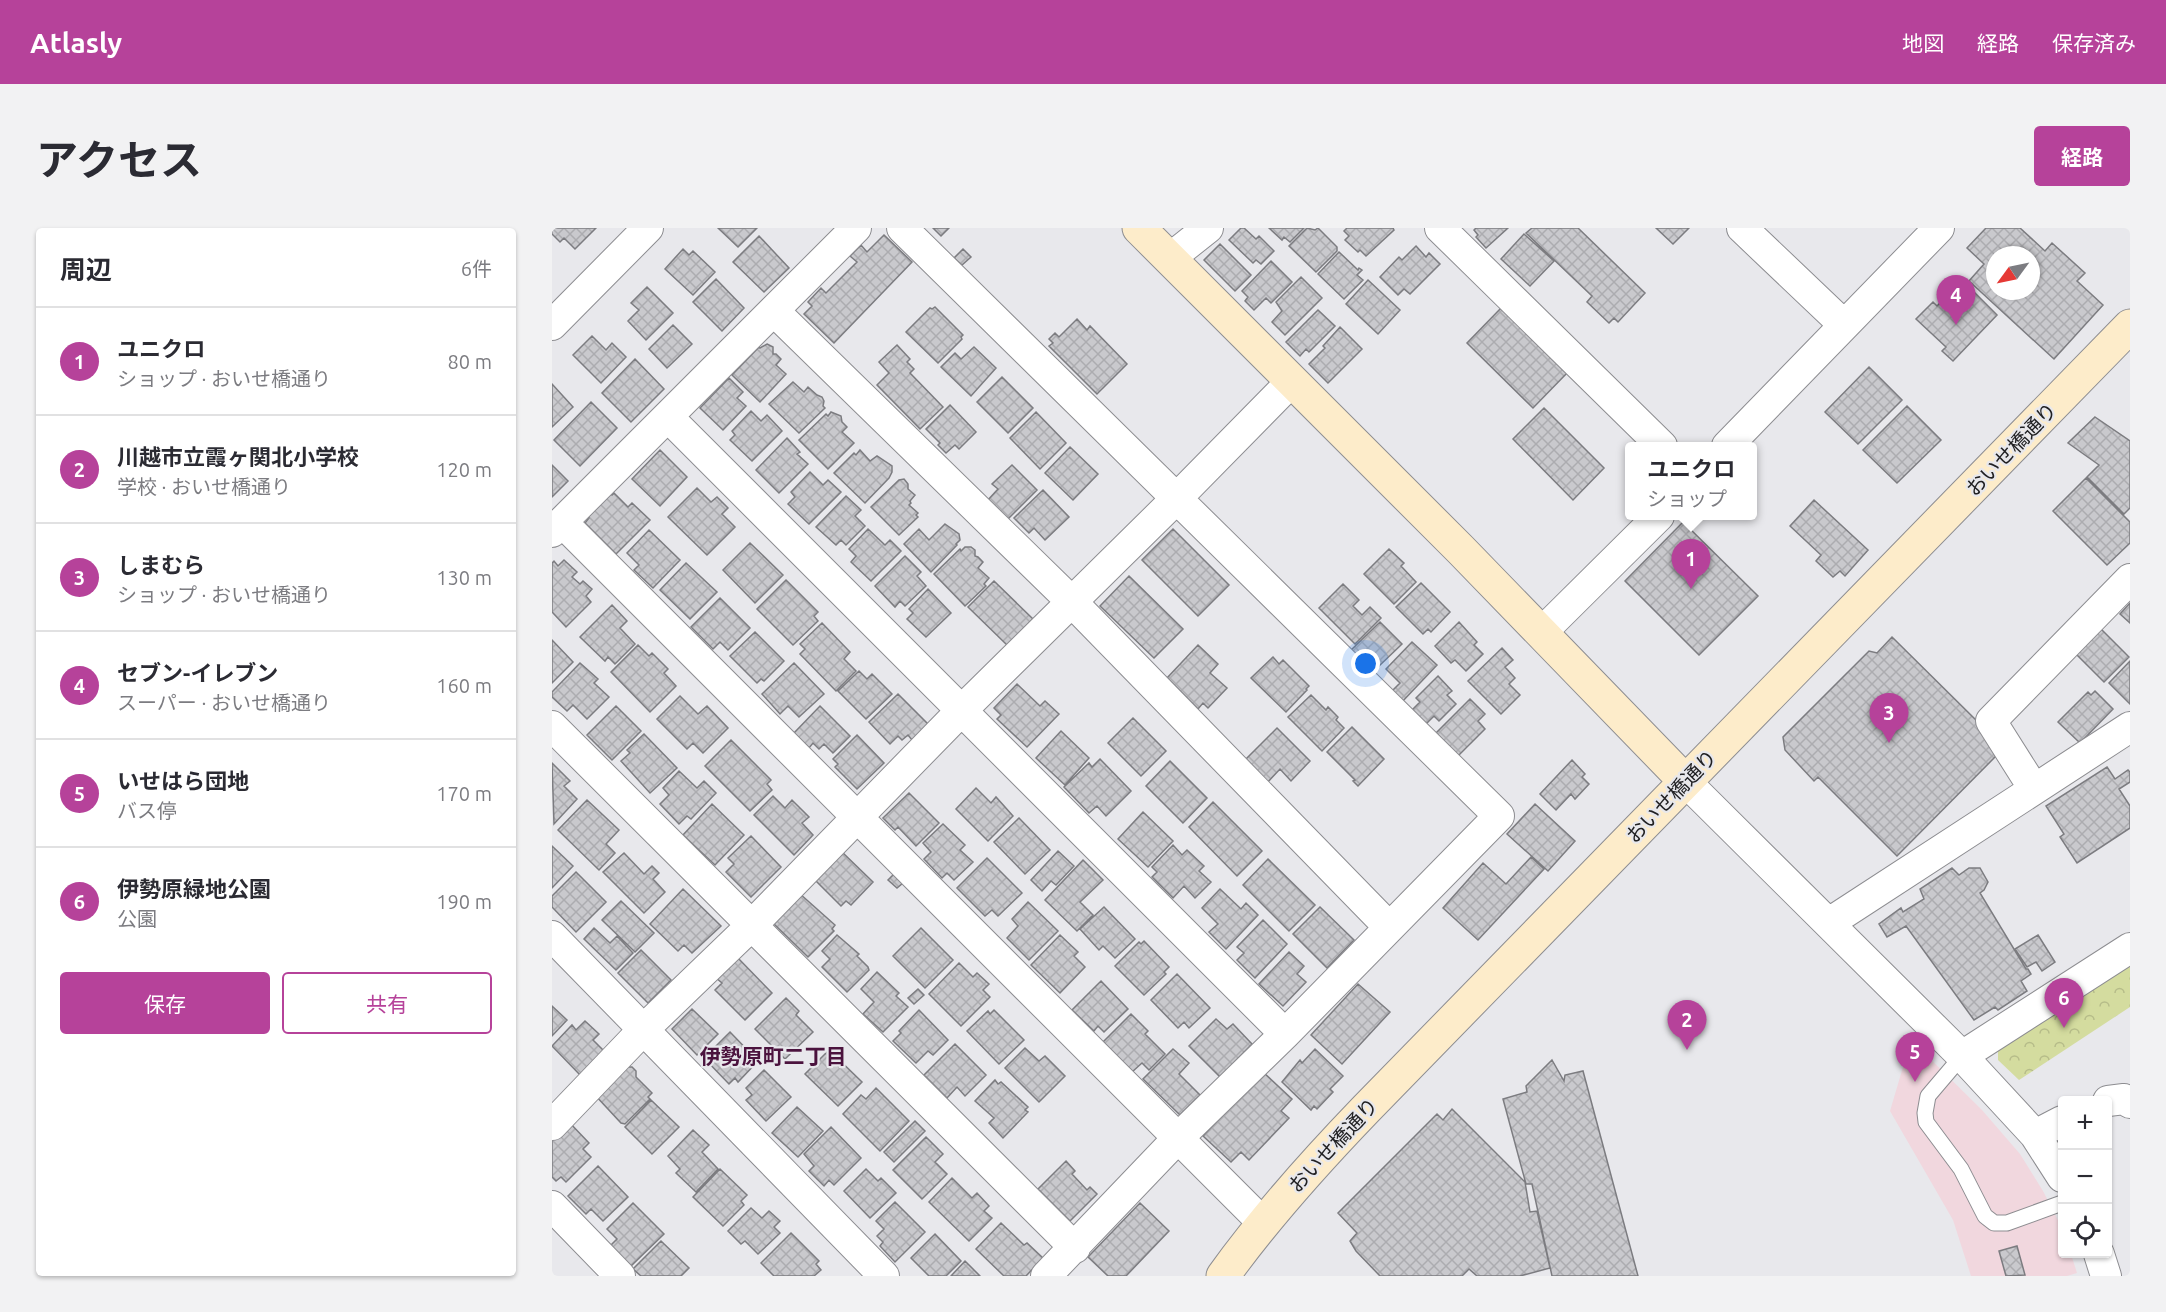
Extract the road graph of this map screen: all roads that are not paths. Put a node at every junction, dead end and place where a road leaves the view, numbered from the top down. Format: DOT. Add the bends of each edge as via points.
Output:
graph roads {
  1 [pos="648,228"];
  2 [pos="856,228"];
  3 [pos="902,228"];
  4 [pos="1139,228"];
  5 [pos="1209,228"];
  6 [pos="1440,228"];
  7 [pos="1742,228"];
  8 [pos="1939,228"];
  9 [pos="1169,260"];
  10 [pos="774,310"];
  11 [pos="552,325"];
  12 [pos="1844,325"];
  13 [pos="2130,326"];
  14 [pos="1292,381"];
  15 [pos="668,417"];
  16 [pos="1657,442"];
  17 [pos="1732,442"];
  18 [pos="1176,499"];
  19 [pos="1655,520"];
  20 [pos="557,527"];
  21 [pos="2130,579"];
  22 [pos="1072,602"];
  23 [pos="1541,633"];
  24 [pos="961,711"];
  25 [pos="552,726"];
  26 [pos="2130,727"];
  27 [pos="1685,781"];
  28 [pos="2034,789"];
  29 [pos="856,818"];
  30 [pos="1829,922"];
  31 [pos="753,925"];
  32 [pos="1389,927"];
  33 [pos="552,936"];
  34 [pos="2130,948"];
  35 [pos="644,1029"];
  36 [pos="1284,1034"];
  37 [pos="1962,1056"];
  38 [pos="2112,1101"];
  39 [pos="2130,1103"];
  40 [pos="2058,1123"];
  41 [pos="552,1125"];
  42 [pos="2035,1135"];
  43 [pos="1177,1139"];
  44 [pos="2058,1170"];
  45 [pos="2059,1204"];
  46 [pos="552,1206"];
  47 [pos="1263,1223"];
  48 [pos="1075,1248"];
  49 [pos="2100,1258"];
  50 [pos="620,1276"];
  51 [pos="884,1276"];
  52 [pos="1046,1276"];
  53 [pos="1223,1276"];
  54 [pos="2106,1276"];
  1 -- 11 [label="street"];
  2 -- 10 [label="street"];
  3 -- 18 [label="street"];
  4 -- 9 [label="street"];
  5 -- 9 [label="street"];
  6 -- 16 [label="street"];
  7 -- 12 [label="street"];
  8 -- 12 [label="street"];
  9 -- 14 [label="street"];
  10 -- 15 [label="street"];
  10 -- 22 [label="street"];
  12 -- 17 [label="street"];
  13 -- 27 [label="street, おいせ橋通り"];
  14 -- 18 [label="street"];
  14 -- 23 [label="street"];
  15 -- 20 [label="street"];
  15 -- 24 [label="street"];
  18 -- 22 [label="street"];
  18 -- 32 [label="street" via="1499,816"];
  19 -- 23 [label="street"];
  20 -- 29 [label="street"];
  21 -- 28 [label="street" via="1991,721"];
  22 -- 24 [label="street"];
  22 -- 32 [label="street"];
  23 -- 27 [label="street"];
  24 -- 29 [label="street"];
  24 -- 36 [label="street"];
  25 -- 31 [label="street"];
  26 -- 28 [label="street"];
  27 -- 30 [label="street"];
  27 -- 47 [label="street, おいせ橋通り" via="1366,1109"];
  28 -- 30 [label="street"];
  29 -- 31 [label="street"];
  29 -- 43 [label="street"];
  30 -- 37 [label="street"];
  31 -- 35 [label="street"];
  31 -- 48 [label="street"];
  32 -- 36 [label="street"];
  33 -- 35 [label="street"];
  34 -- 37 [label="street"];
  35 -- 41 [label="street"];
  35 -- 51 [label="street"];
  36 -- 43 [label="street"];
  37 -- 42 [label="street"];
  37 -- 45 [label="lane" via="1928,1096 1924,1113 1926,1122 1961,1169 1985,1216 1994,1223 2007,1223"];
  38 -- 39 [label="street"];
  40 -- 42 [label="street"];
  42 -- 44 [label="street"];
  43 -- 47 [label="street"];
  43 -- 48 [label="street"];
  46 -- 50 [label="street"];
  47 -- 53 [label="street, おいせ橋通り"];
  48 -- 52 [label="street"];
  49 -- 54 [label="street"];
}
